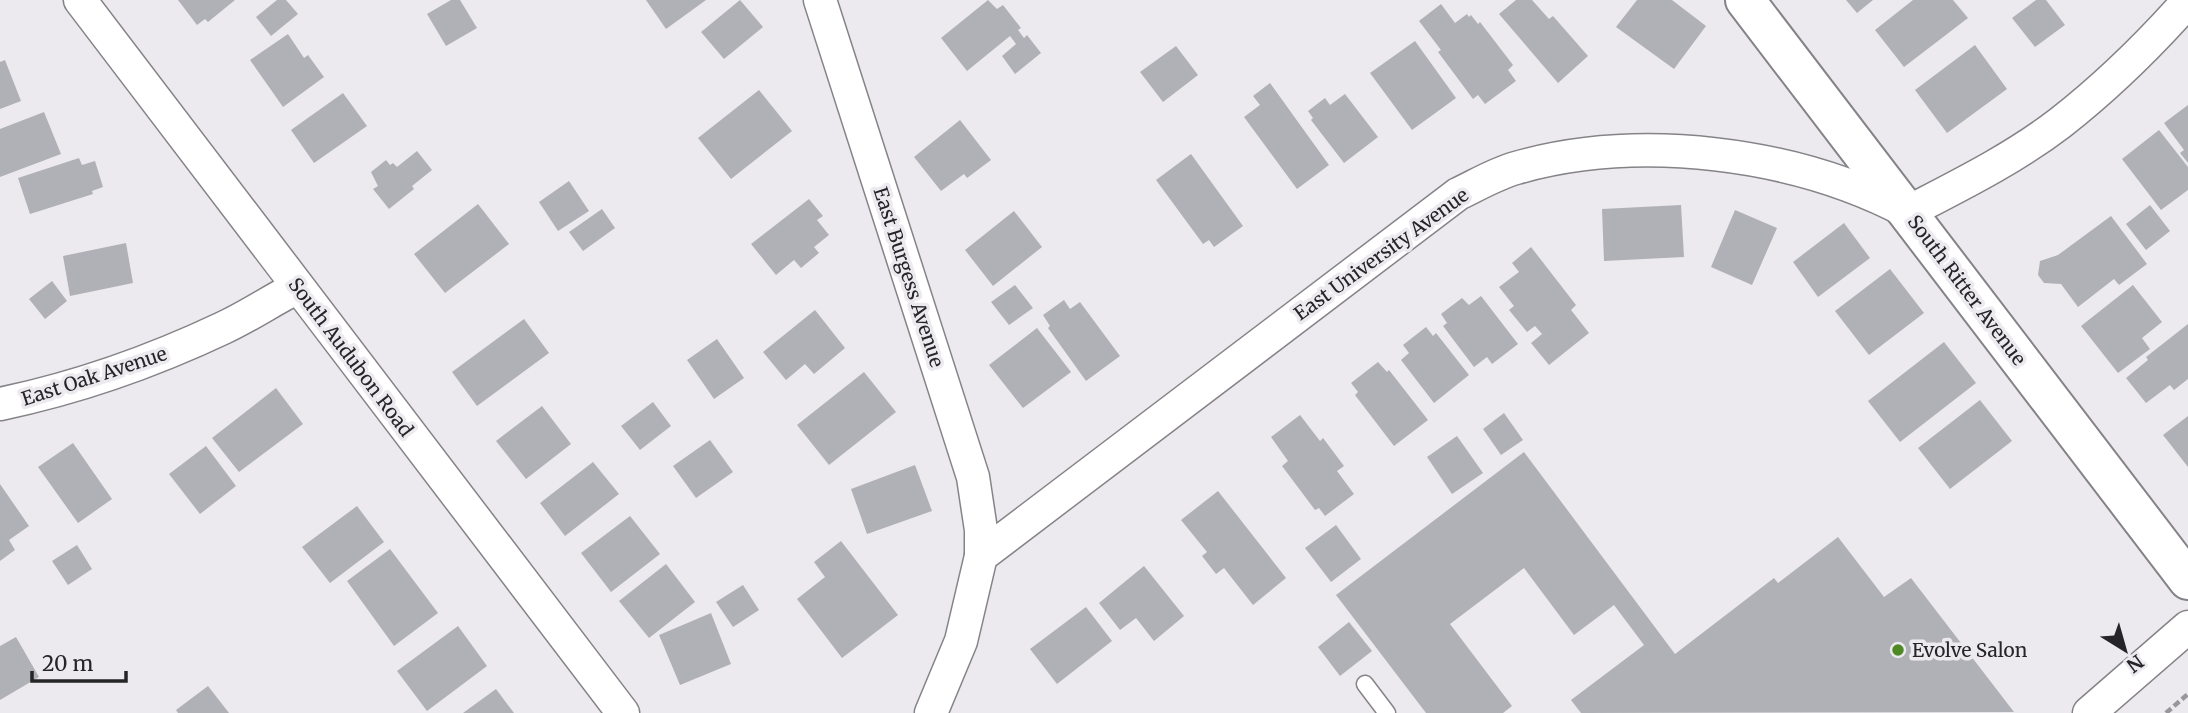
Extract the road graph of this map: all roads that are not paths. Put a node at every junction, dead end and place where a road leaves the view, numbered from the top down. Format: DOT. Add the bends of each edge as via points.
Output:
graph roads {
  1 [pos="79,0"];
  2 [pos="820,0"];
  3 [pos="1745,0"];
  4 [pos="2188,1"];
  5 [pos="1908,212"];
  6 [pos="298,287"];
  7 [pos="0,404"];
  8 [pos="981,556"];
  9 [pos="2188,580"];
  10 [pos="2188,627"];
  11 [pos="1365,684"];
  12 [pos="623,713"];
  13 [pos="931,713"];
  14 [pos="1387,713"];
  15 [pos="2089,713"];
  1 -- 6 [label="street, South Audubon Road"];
  2 -- 8 [label="street, East Burgess Avenue" via="974,477"];
  3 -- 5 [label="street, South Ritter Avenue"];
  4 -- 5 [label="street" via="2115,77 2059,124 1973,179"];
  5 -- 8 [label="street, East University Avenue" via="1854,187 1799,170 1713,154 1626,151 1540,162 1486,179 1458,194"];
  5 -- 9 [label="street, South Ritter Avenue"];
  6 -- 7 [label="street, East Oak Avenue" via="222,329 143,364"];
  6 -- 12 [label="street, South Audubon Road"];
  8 -- 13 [label="street" via="961,642"];
  10 -- 15 [label="street"];
  11 -- 14 [label="lane"];
}
